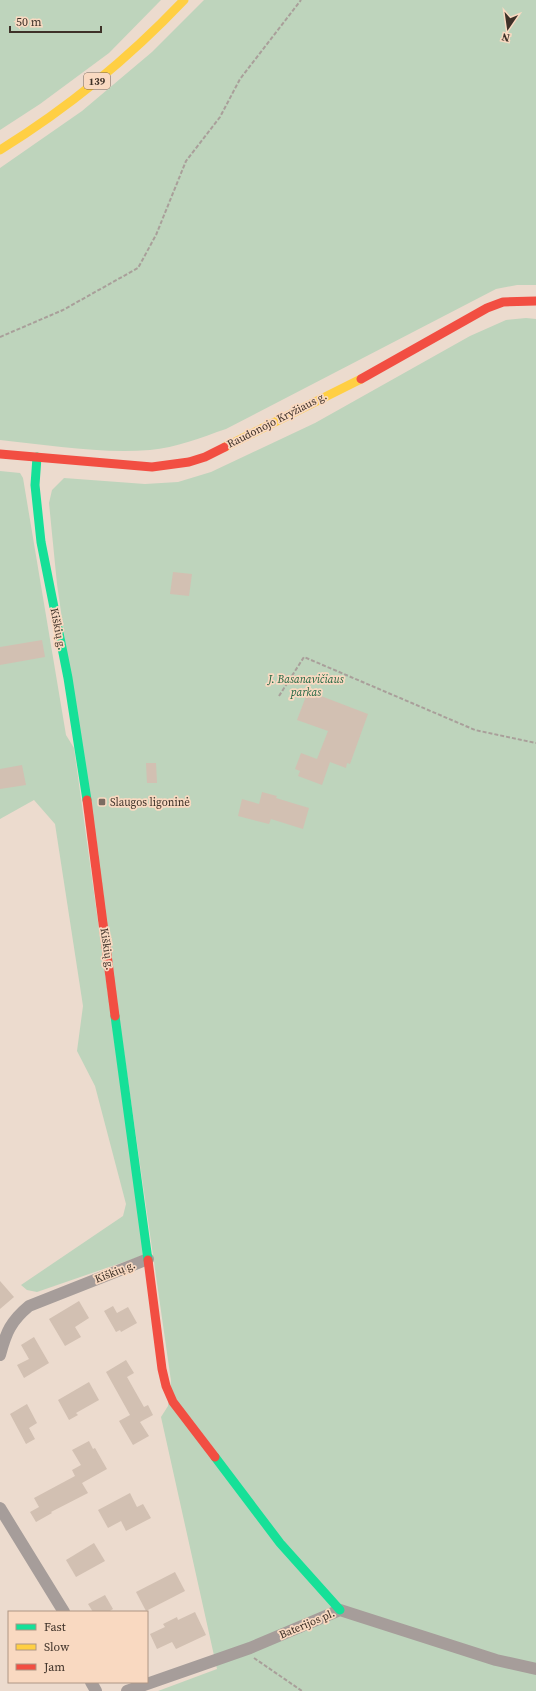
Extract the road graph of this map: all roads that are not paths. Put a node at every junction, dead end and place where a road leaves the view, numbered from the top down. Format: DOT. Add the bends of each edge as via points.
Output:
graph roads {
  1 [pos="184,0"];
  2 [pos="0,150"];
  3 [pos="536,301"];
  4 [pos="0,454"];
  5 [pos="37,457"];
  6 [pos="148,1259"];
  7 [pos="0,1355"];
  8 [pos="0,1508"];
  9 [pos="340,1610"];
  10 [pos="63,1611"];
  11 [pos="536,1669"];
  12 [pos="127,1691"];
  1 -- 2 [label="street, 139" via="146,40 101,78 62,109"];
  3 -- 5 [label="street, Raudonojo Kryžiaus g." via="503,302 487,308 362,378 205,457 186,463 166,467 143,467"];
  4 -- 5 [label="street, Raudonojo Kryžiaus g."];
  5 -- 6 [label="street, Kiškių g." via="35,485 41,542 68,678 86,794"];
  6 -- 7 [label="street, Kiškių g." via="30,1306 16,1317 9,1327"];
  6 -- 9 [label="street" via="162,1369 173,1402 280,1543"];
  8 -- 10 [label="street"];
  9 -- 11 [label="street, Baterijos pl." via="496,1660"];
  9 -- 12 [label="street, Baterijos pl." via="250,1648"];
}
